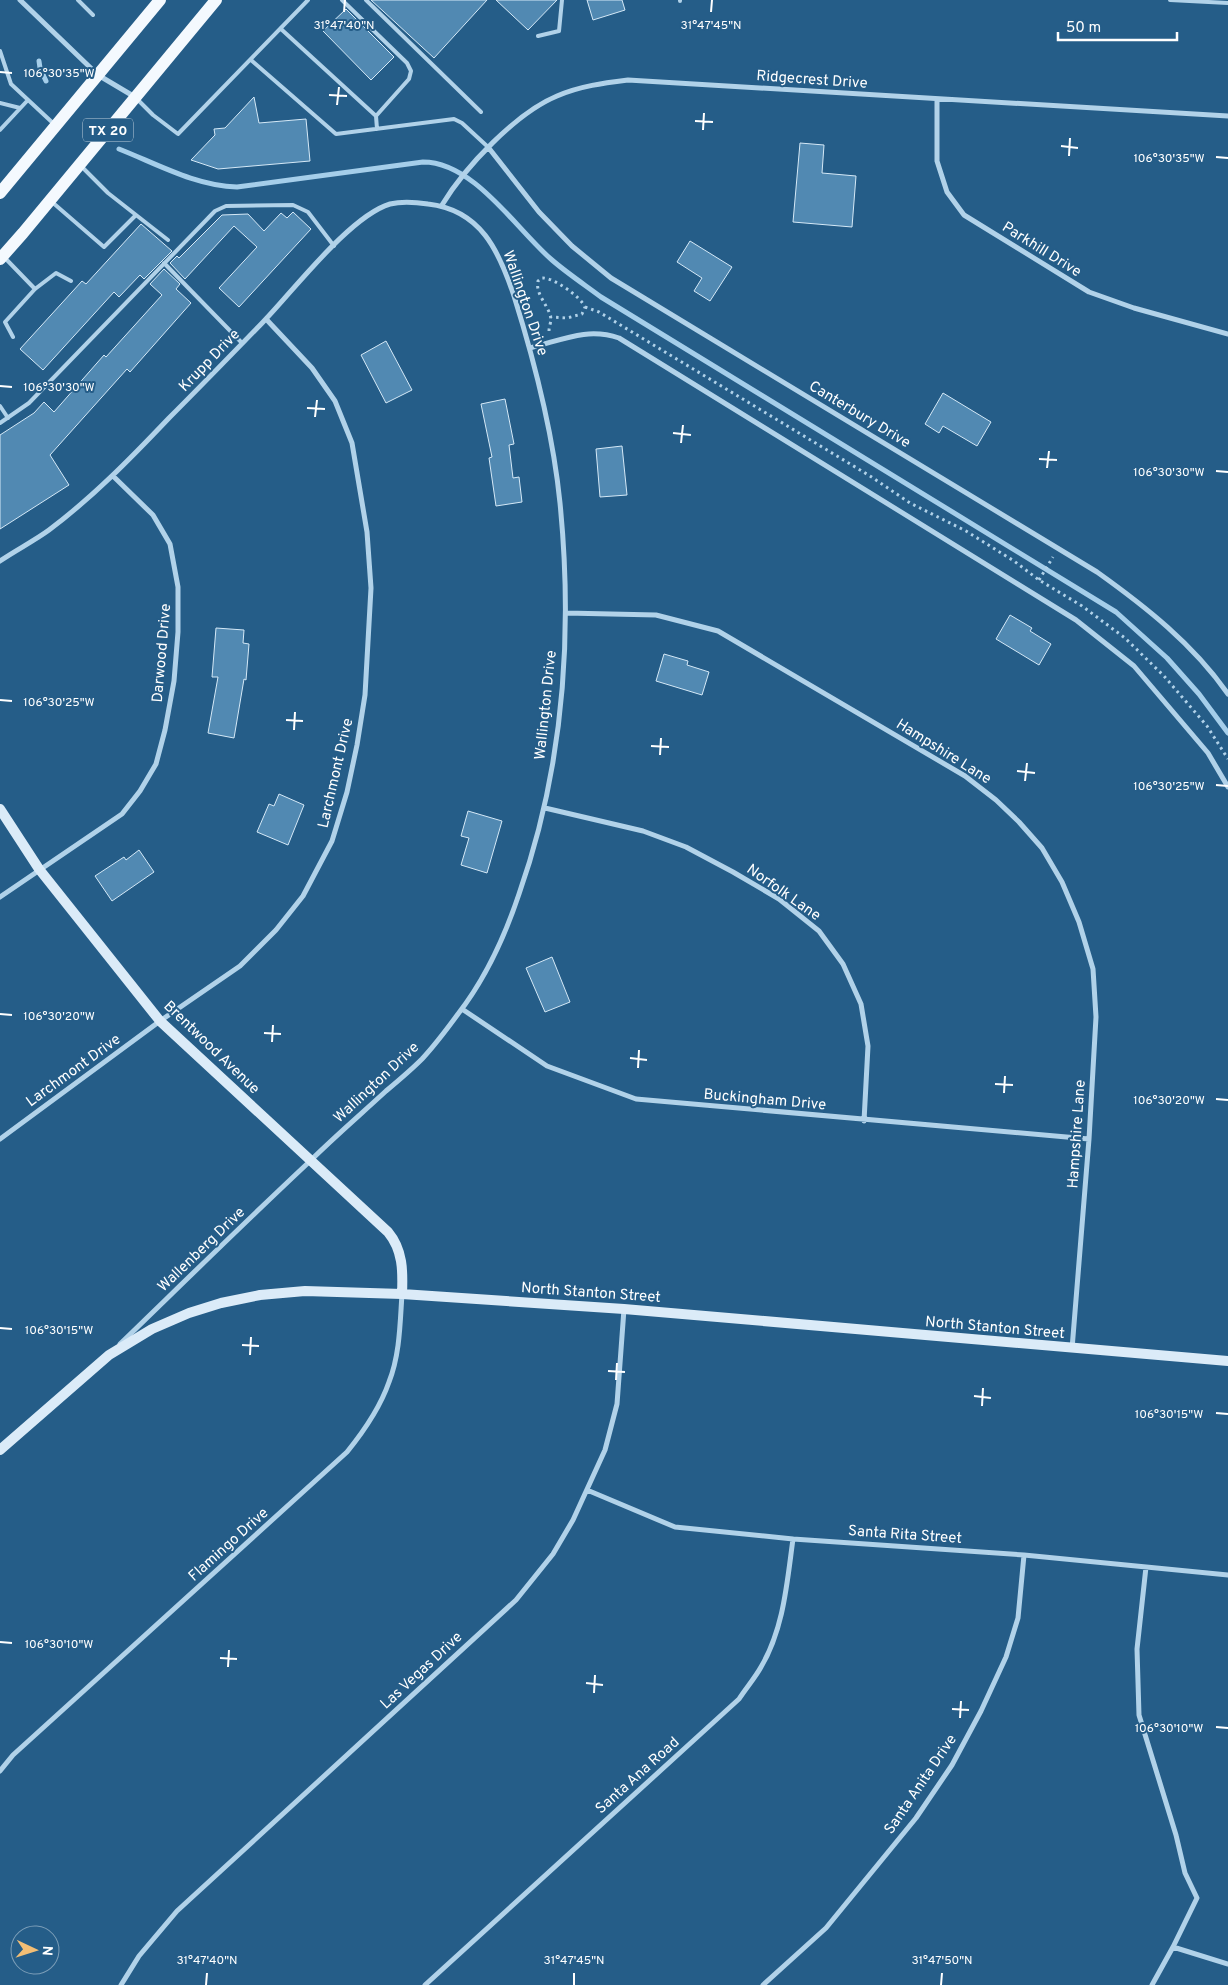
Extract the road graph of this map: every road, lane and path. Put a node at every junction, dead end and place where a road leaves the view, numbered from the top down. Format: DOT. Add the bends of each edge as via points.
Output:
graph roads {
  1 [pos="20,0"];
  2 [pos="78,0"];
  3 [pos="160,0"];
  4 [pos="216,0"];
  5 [pos="308,0"];
  6 [pos="342,0"];
  7 [pos="366,0"];
  8 [pos="562,0"];
  9 [pos="1170,0"];
  10 [pos="1228,4"];
  11 [pos="93,14"];
  12 [pos="280,29"];
  13 [pos="538,36"];
  14 [pos="0,51"];
  15 [pos="251,60"];
  16 [pos="98,75"];
  17 [pos="135,97"];
  18 [pos="937,99"];
  19 [pos="27,100"];
  20 [pos="0,103"];
  21 [pos="20,108"];
  22 [pos="481,112"];
  23 [pos="376,116"];
  24 [pos="1228,116"];
  25 [pos="56,126"];
  26 [pos="376,129"];
  27 [pos="0,130"];
  28 [pos="488,147"];
  29 [pos="80,164"];
  30 [pos="0,193"];
  31 [pos="51,200"];
  32 [pos="442,205"];
  33 [pos="136,215"];
  34 [pos="168,240"];
  35 [pos="334,246"];
  36 [pos="1,257"];
  37 [pos="164,264"];
  38 [pos="71,281"];
  39 [pos="35,289"];
  40 [pos="551,317"];
  41 [pos="266,319"];
  42 [pos="548,331"];
  43 [pos="1228,334"];
  44 [pos="13,337"];
  45 [pos="242,343"];
  46 [pos="530,348"];
  47 [pos="0,406"];
  48 [pos="8,418"];
  49 [pos="0,423"];
  50 [pos="113,476"];
  51 [pos="1054,557"];
  52 [pos="0,561"];
  53 [pos="1039,580"];
  54 [pos="566,613"];
  55 [pos="1228,694"];
  56 [pos="1228,787"];
  57 [pos="544,808"];
  58 [pos="0,809"];
  59 [pos="39,869"];
  60 [pos="0,897"];
  61 [pos="462,1009"];
  62 [pos="160,1021"];
  63 [pos="864,1120"];
  64 [pos="0,1139"];
  65 [pos="1089,1139"];
  66 [pos="310,1160"];
  67 [pos="402,1294"];
  68 [pos="624,1309"];
  69 [pos="1072,1349"];
  70 [pos="109,1355"];
  71 [pos="1228,1361"];
  72 [pos="0,1450"];
  73 [pos="587,1490"];
  74 [pos="793,1539"];
  75 [pos="1024,1555"];
  76 [pos="1146,1567"];
  77 [pos="1228,1575"];
  78 [pos="0,1771"];
  79 [pos="1173,1947"];
  80 [pos="1228,1964"];
  81 [pos="121,1985"];
  82 [pos="426,1985"];
  83 [pos="763,1985"];
  84 [pos="1152,1985"];
  1 -- 16 [label="street"];
  2 -- 11 [label="lane"];
  3 -- 16 [label="main road, TX 20"];
  4 -- 17 [label="main road, TX 20"];
  5 -- 12 [label="lane"];
  6 -- 23 [label="lane" via="407,63 411,71 409,79"];
  7 -- 22 [label="lane"];
  8 -- 13 [label="lane" via="560,31"];
  9 -- 10 [label="lane"];
  12 -- 15 [label="lane"];
  12 -- 23 [label="lane"];
  14 -- 19 [label="lane" via="11,84"];
  15 -- 17 [label="lane" via="178,134"];
  15 -- 26 [label="lane" via="336,134"];
  16 -- 17 [label="street"];
  16 -- 25 [label="main road, TX 20"];
  17 -- 29 [label="main road, TX 20"];
  18 -- 24 [label="street, Ridgecrest Drive"];
  18 -- 28 [label="street, Ridgecrest Drive" via="628,80 592,85 556,96 524,116"];
  18 -- 43 [label="street, Parkhill Drive" via="937,161 947,192 964,215 1089,292"];
  19 -- 21 [label="lane"];
  19 -- 25 [label="lane"];
  20 -- 21 [label="lane"];
  21 -- 27 [label="lane"];
  23 -- 26 [label="lane"];
  25 -- 30 [label="main road, TX 20"];
  26 -- 28 [label="lane" via="454,119"];
  28 -- 32 [label="street, Ridgecrest Drive"];
  28 -- 55 [label="street, Canterbury Drive" via="539,212 572,246 611,278 1098,572 1187,644"];
  29 -- 31 [label="main road, TX 20"];
  29 -- 33 [label="lane" via="108,193"];
  31 -- 33 [label="lane" via="104,247"];
  31 -- 36 [label="main road, TX 20"];
  32 -- 35 [label="street, Krupp Drive" via="393,203 361,220"];
  32 -- 46 [label="street, Wallington Drive" via="476,224 490,241 503,263"];
  33 -- 34 [label="lane"];
  35 -- 37 [label="lane" via="308,212 293,205 226,206 215,211"];
  35 -- 41 [label="street, Krupp Drive"];
  36 -- 39 [label="lane"];
  37 -- 45 [label="lane"];
  37 -- 48 [label="lane" via="29,403"];
  38 -- 39 [label="lane" via="56,273"];
  39 -- 44 [label="lane" via="5,322"];
  40 -- 40 [label="path" via="538,292 538,281 542,278 550,279 580,299 585,307 582,314 567,318"];
  40 -- 42 [label="path"];
  41 -- 45 [label="street, Krupp Drive"];
  41 -- 62 [label="street, Larchmont Drive" via="312,368 335,401 352,443 367,532 370,578 365,695 349,782 332,841 303,896 276,930 240,966"];
  45 -- 50 [label="street, Krupp Drive"];
  46 -- 54 [label="street, Wallington Drive" via="549,431 560,502"];
  46 -- 56 [label="street" via="589,333 619,338 1076,620 1134,666 1208,753"];
  47 -- 48 [label="lane"];
  48 -- 49 [label="lane"];
  50 -- 52 [label="street, Krupp Drive" via="48,530"];
  50 -- 59 [label="street, Darwood Drive" via="153,516 170,544 178,587 178,632 167,720 156,764 122,814"];
  51 -- 53 [label="path"];
  54 -- 57 [label="street, Wallington Drive" via="557,734"];
  54 -- 65 [label="street, Hampshire Lane" via="656,615 718,631 965,776 1019,822 1042,848 1062,882 1094,970 1096,1017"];
  57 -- 61 [label="street, Wallington Drive" via="508,927"];
  57 -- 63 [label="street, Norfolk Lane" via="643,832 686,847 779,899 819,931 843,964 861,1004 868,1046"];
  58 -- 59 [label="street, Brentwood Avenue"];
  59 -- 60 [label="street, Darwood Drive"];
  59 -- 62 [label="street, Brentwood Avenue"];
  61 -- 63 [label="street, Buckingham Drive" via="547,1066 636,1099"];
  61 -- 66 [label="street, Wallington Drive" via="421,1060"];
  62 -- 64 [label="street, Larchmont Drive"];
  62 -- 66 [label="street, Brentwood Avenue"];
  63 -- 65 [label="street, Buckingham Drive"];
  65 -- 69 [label="street, Hampshire Lane"];
  66 -- 67 [label="street, Brentwood Avenue" via="396,1241 400,1251"];
  66 -- 70 [label="street, Wallenberg Drive"];
  67 -- 68 [label="street, North Stanton Street"];
  67 -- 70 [label="street, North Stanton Street" via="305,1290 221,1303 152,1329"];
  67 -- 78 [label="street, Flamingo Drive" via="399,1340 390,1382 365,1429 347,1452 13,1755"];
  68 -- 69 [label="street, North Stanton Street"];
  68 -- 73 [label="street, Las Vegas Drive" via="617,1404 605,1450"];
  69 -- 71 [label="street, North Stanton Street"];
  70 -- 72 [label="street, North Stanton Street"];
  73 -- 74 [label="street, Santa Rita Street" via="675,1527"];
  73 -- 81 [label="street, Las Vegas Drive" via="553,1554 516,1600 177,1911 139,1956"];
  74 -- 75 [label="street, Santa Rita Street"];
  74 -- 82 [label="street, Santa Ana Road" via="778,1630 762,1666 739,1699"];
  75 -- 76 [label="street, Santa Rita Street"];
  75 -- 83 [label="street, Santa Anita Drive" via="1018,1618 1006,1657 952,1764 916,1818 832,1920"];
  76 -- 77 [label="street, Santa Rita Street"];
  76 -- 79 [label="street" via="1137,1649 1139,1715 1185,1873 1197,1898"];
  79 -- 80 [label="street"];
  79 -- 84 [label="street"];
}
